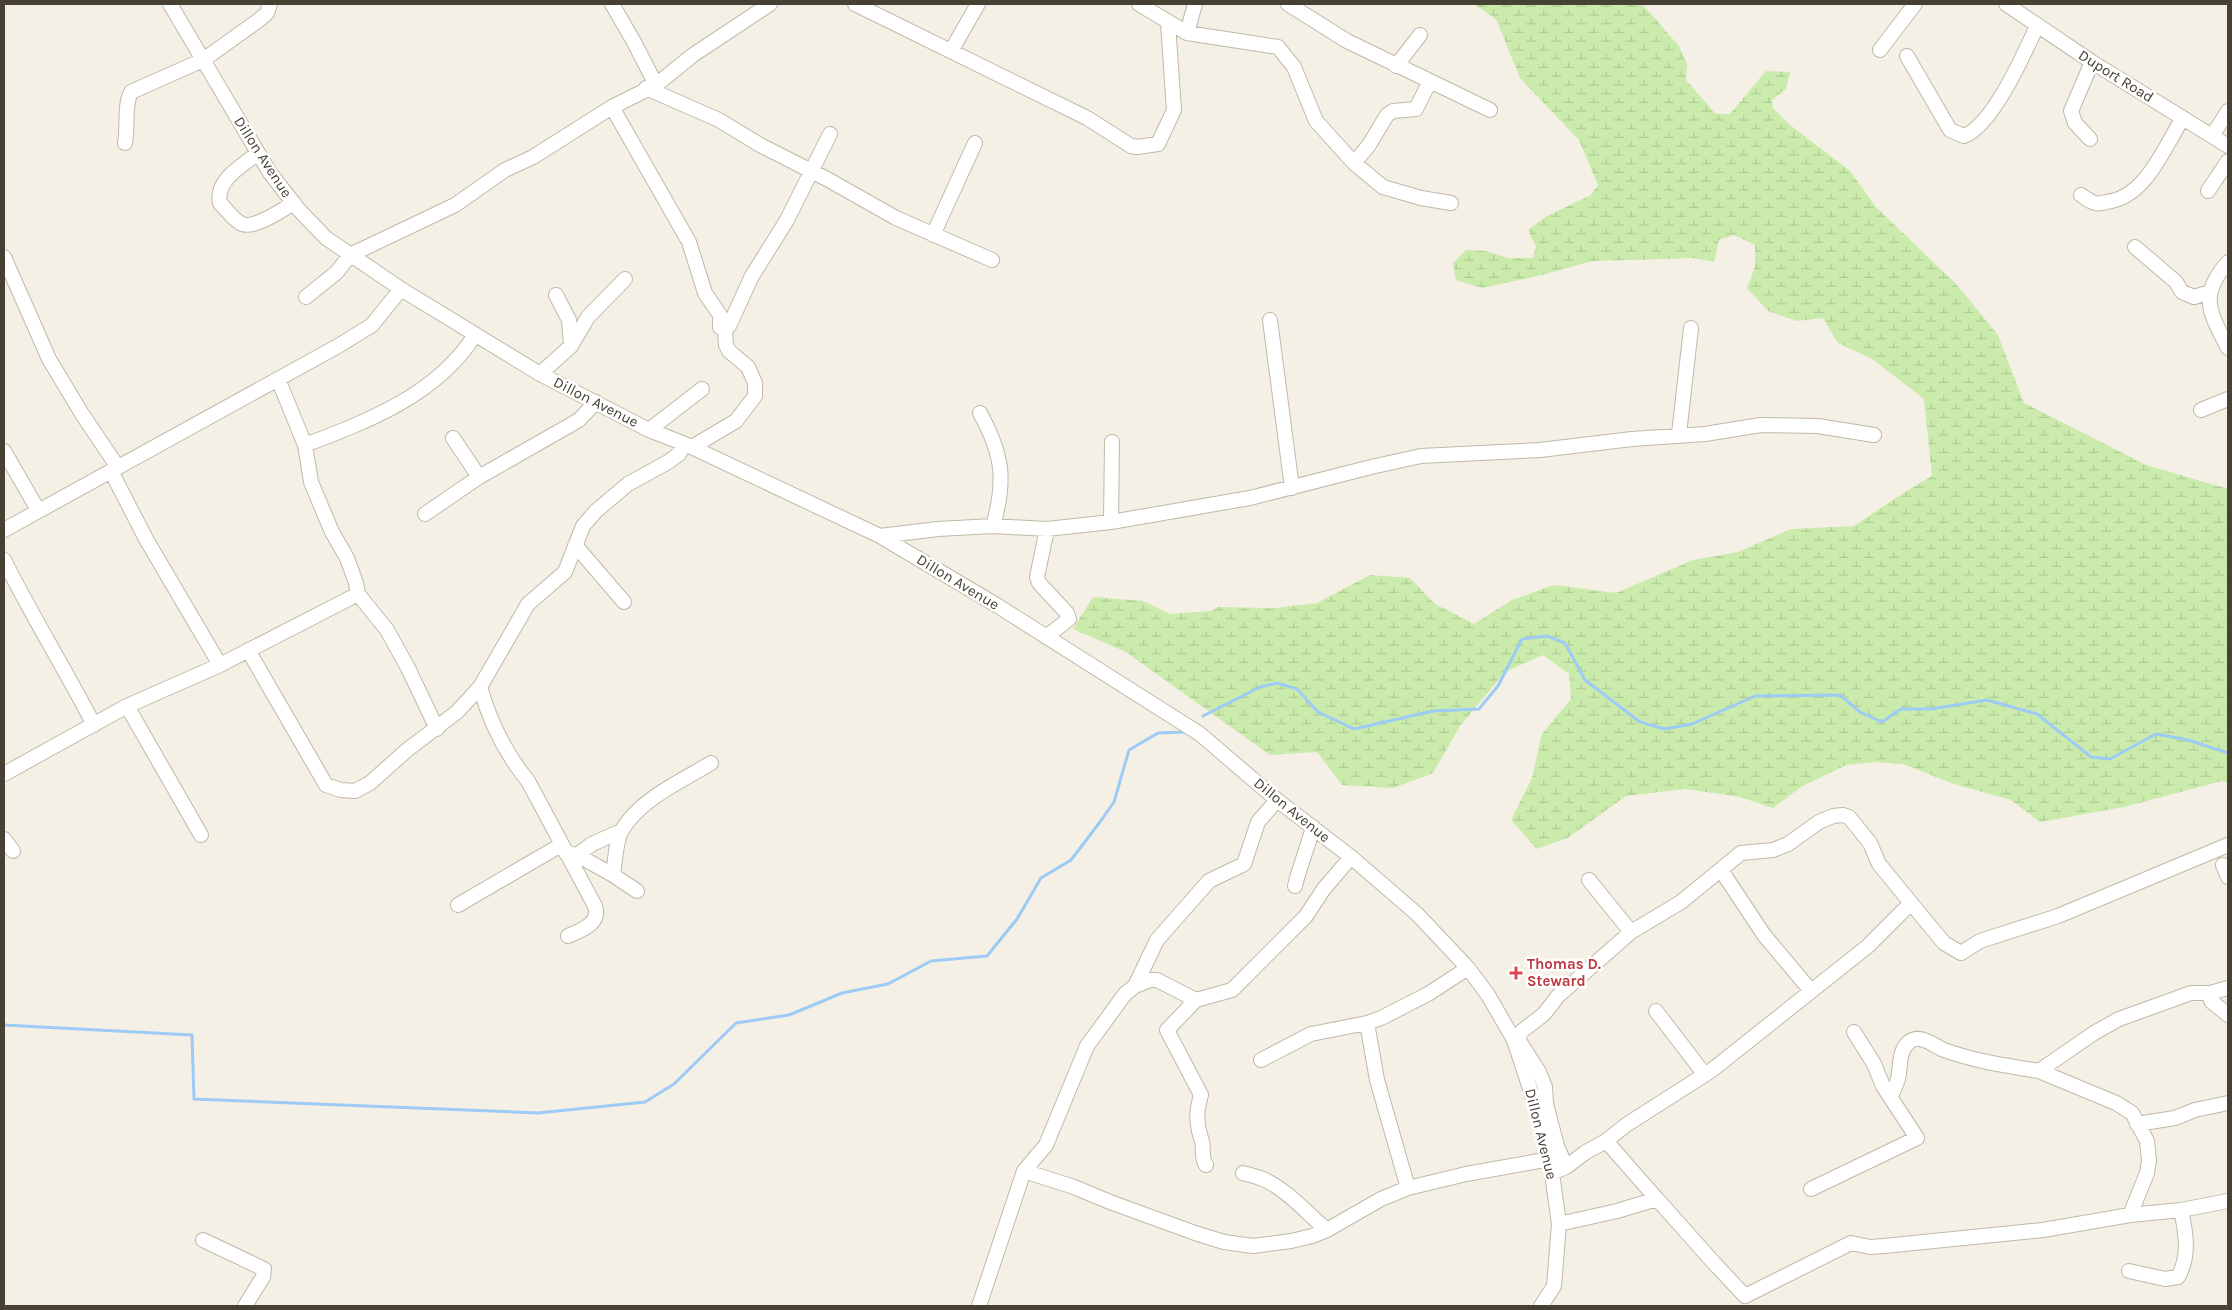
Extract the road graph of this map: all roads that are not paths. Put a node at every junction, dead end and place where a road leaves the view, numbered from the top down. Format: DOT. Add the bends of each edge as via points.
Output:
graph roads {
  1 [pos="170,4"];
  2 [pos="270,4"];
  3 [pos="612,4"];
  4 [pos="770,4"];
  5 [pos="855,4"];
  6 [pos="978,4"];
  7 [pos="1139,4"];
  8 [pos="1195,4"];
  9 [pos="1915,4"];
  10 [pos="2006,4"];
  11 [pos="1292,5"];
  12 [pos="1168,23"];
  13 [pos="2037,26"];
  14 [pos="1187,33"];
  15 [pos="1420,35"];
  16 [pos="1880,50"];
  17 [pos="951,51"];
  18 [pos="1907,56"];
  19 [pos="203,60"];
  20 [pos="2092,62"];
  21 [pos="1396,66"];
  22 [pos="1430,81"];
  23 [pos="651,87"];
  24 [pos="612,107"];
  25 [pos="1490,110"];
  26 [pos="2228,111"];
  27 [pos="2183,118"];
  28 [pos="830,134"];
  29 [pos="2212,136"];
  30 [pos="2090,139"];
  31 [pos="975,143"];
  32 [pos="125,144"];
  33 [pos="2228,146"];
  34 [pos="258,153"];
  35 [pos="2228,161"];
  36 [pos="1354,163"];
  37 [pos="810,171"];
  38 [pos="2208,191"];
  39 [pos="2081,195"];
  40 [pos="294,203"];
  41 [pos="1450,203"];
  42 [pos="933,235"];
  43 [pos="2134,247"];
  44 [pos="350,255"];
  45 [pos="4,257"];
  46 [pos="992,260"];
  47 [pos="2228,262"];
  48 [pos="626,278"];
  49 [pos="401,290"];
  50 [pos="2210,292"];
  51 [pos="556,295"];
  52 [pos="306,297"];
  53 [pos="1270,320"];
  54 [pos="1691,328"];
  55 [pos="724,329"];
  56 [pos="475,335"];
  57 [pos="571,346"];
  58 [pos="2228,348"];
  59 [pos="540,374"];
  60 [pos="278,379"];
  61 [pos="702,389"];
  62 [pos="2228,399"];
  63 [pos="596,402"];
  64 [pos="2201,410"];
  65 [pos="980,413"];
  66 [pos="649,430"];
  67 [pos="1679,434"];
  68 [pos="1874,435"];
  69 [pos="454,438"];
  70 [pos="1112,442"];
  71 [pos="305,446"];
  72 [pos="688,446"];
  73 [pos="4,452"];
  74 [pos="114,468"];
  75 [pos="4,473"];
  76 [pos="18,476"];
  77 [pos="479,477"];
  78 [pos="1292,488"];
  79 [pos="38,510"];
  80 [pos="425,514"];
  81 [pos="1111,522"];
  82 [pos="993,526"];
  83 [pos="1047,529"];
  84 [pos="4,530"];
  85 [pos="880,536"];
  86 [pos="575,545"];
  87 [pos="4,560"];
  88 [pos="358,594"];
  89 [pos="624,602"];
  90 [pos="1046,637"];
  91 [pos="248,650"];
  92 [pos="220,665"];
  93 [pos="480,687"];
  94 [pos="127,706"];
  95 [pos="94,725"];
  96 [pos="437,729"];
  97 [pos="711,763"];
  98 [pos="4,774"];
  99 [pos="1277,800"];
  100 [pos="1313,827"];
  101 [pos="620,831"];
  102 [pos="200,835"];
  103 [pos="4,838"];
  104 [pos="2228,845"];
  105 [pos="13,851"];
  106 [pos="568,851"];
  107 [pos="1351,857"];
  108 [pos="1721,870"];
  109 [pos="612,875"];
  110 [pos="1588,880"];
  111 [pos="1295,886"];
  112 [pos="637,891"];
  113 [pos="1911,904"];
  114 [pos="458,905"];
  115 [pos="1631,932"];
  116 [pos="568,936"];
  117 [pos="1468,968"];
  118 [pos="1135,986"];
  119 [pos="2228,988"];
  120 [pos="1811,991"];
  121 [pos="2210,993"];
  122 [pos="1196,1000"];
  123 [pos="1656,1011"];
  124 [pos="2228,1014"];
  125 [pos="1367,1023"];
  126 [pos="1854,1032"];
  127 [pos="1261,1060"];
  128 [pos="2039,1071"];
  129 [pos="1705,1075"];
  130 [pos="1891,1097"];
  131 [pos="2228,1103"];
  132 [pos="2137,1124"];
  133 [pos="1606,1141"];
  134 [pos="1550,1159"];
  135 [pos="1206,1165"];
  136 [pos="1566,1167"];
  137 [pos="1024,1171"];
  138 [pos="1242,1173"];
  139 [pos="1552,1174"];
  140 [pos="1408,1188"];
  141 [pos="1811,1189"];
  142 [pos="1657,1198"];
  143 [pos="2228,1201"];
  144 [pos="2181,1210"];
  145 [pos="2130,1215"];
  146 [pos="1559,1224"];
  147 [pos="1327,1230"];
  148 [pos="203,1240"];
  149 [pos="2129,1271"];
  150 [pos="245,1306"];
  151 [pos="979,1306"];
  152 [pos="1541,1306"];
  1 -- 19 [label="street, Dillon Avenue"];
  2 -- 19 [label="street" via="259,20"];
  3 -- 23 [label="street" via="634,42"];
  4 -- 23 [label="street"];
  5 -- 17 [label="street"];
  6 -- 17 [label="street"];
  7 -- 12 [label="street"];
  8 -- 14 [label="street"];
  9 -- 16 [label="street"];
  10 -- 13 [label="street, Duport Road"];
  11 -- 21 [label="street" via="1346,41"];
  12 -- 14 [label="street"];
  12 -- 17 [label="street" via="1174,110 1158,144 1148,147 1131,146 1087,118"];
  13 -- 18 [label="street" via="2003,92 1971,134 1964,136 1950,130"];
  13 -- 20 [label="street, Duport Road"];
  14 -- 36 [label="street" via="1278,47 1294,67 1316,121"];
  15 -- 21 [label="street"];
  19 -- 32 [label="street" via="131,92 126,112"];
  19 -- 34 [label="street, Dillon Avenue"];
  20 -- 27 [label="street, Duport Road"];
  20 -- 30 [label="street" via="2071,111 2075,123"];
  21 -- 22 [label="street"];
  22 -- 25 [label="street"];
  22 -- 36 [label="street" via="1416,109 1393,111 1388,115"];
  23 -- 24 [label="street"];
  23 -- 37 [label="street" via="719,120"];
  24 -- 44 [label="street" via="505,170 455,205"];
  24 -- 55 [label="street" via="689,242 705,294 720,315 720,327"];
  26 -- 29 [label="street"];
  27 -- 29 [label="street, Duport Road"];
  27 -- 39 [label="street" via="2141,184 2112,202 2096,204"];
  28 -- 37 [label="street"];
  29 -- 33 [label="street, Duport Road"];
  31 -- 42 [label="street"];
  34 -- 40 [label="street, Dillon Avenue"];
  34 -- 40 [label="street" via="225,180 220,187 220,203 245,224 260,222"];
  35 -- 38 [label="street"];
  36 -- 41 [label="street" via="1383,187"];
  37 -- 42 [label="street"];
  37 -- 55 [label="street" via="787,220 752,276 729,326"];
  40 -- 44 [label="street, Dillon Avenue" via="326,238"];
  42 -- 46 [label="street"];
  43 -- 50 [label="street" via="2176,282 2182,292 2194,297"];
  44 -- 49 [label="street, Dillon Avenue"];
  44 -- 52 [label="street" via="336,272"];
  45 -- 74 [label="street" via="49,359"];
  47 -- 50 [label="street"];
  48 -- 57 [label="street" via="588,317"];
  49 -- 56 [label="street, Dillon Avenue"];
  49 -- 60 [label="street" via="372,325"];
  50 -- 58 [label="street" via="2212,317"];
  51 -- 57 [label="street" via="569,320"];
  53 -- 78 [label="street"];
  54 -- 67 [label="street"];
  55 -- 72 [label="street" via="729,351 748,367 755,396 736,421"];
  56 -- 59 [label="street, Dillon Avenue"];
  56 -- 71 [label="street" via="462,355 413,396 349,429"];
  57 -- 59 [label="street"];
  59 -- 63 [label="street, Dillon Avenue"];
  60 -- 71 [label="street"];
  60 -- 74 [label="street"];
  61 -- 66 [label="street"];
  62 -- 64 [label="street"];
  63 -- 66 [label="street, Dillon Avenue"];
  63 -- 77 [label="street" via="579,420"];
  65 -- 82 [label="street" via="998,453 1001,487"];
  66 -- 72 [label="street, Dillon Avenue"];
  67 -- 68 [label="street" via="1705,434 1761,425 1818,426"];
  67 -- 78 [label="street" via="1503,453 1421,456"];
  69 -- 77 [label="street"];
  70 -- 81 [label="street"];
  71 -- 88 [label="street" via="311,482 347,558"];
  72 -- 85 [label="street, Dillon Avenue"];
  72 -- 86 [label="street" via="668,462 628,484 596,511 583,526"];
  73 -- 76 [label="street"];
  74 -- 79 [label="street"];
  74 -- 92 [label="street" via="146,539"];
  75 -- 76 [label="street"];
  76 -- 79 [label="street"];
  77 -- 80 [label="street"];
  78 -- 81 [label="street"];
  79 -- 84 [label="street"];
  81 -- 83 [label="street"];
  82 -- 83 [label="street"];
  82 -- 85 [label="street"];
  83 -- 90 [label="street" via="1037,577 1069,619"];
  85 -- 90 [label="street, Dillon Avenue"];
  86 -- 89 [label="street"];
  86 -- 93 [label="street" via="565,572 528,604"];
  87 -- 95 [label="street"];
  88 -- 91 [label="street"];
  88 -- 96 [label="street" via="387,630"];
  90 -- 99 [label="street, Dillon Avenue" via="1200,734"];
  91 -- 92 [label="street"];
  91 -- 96 [label="street" via="326,785 355,791 370,783"];
  92 -- 94 [label="street"];
  93 -- 96 [label="street"];
  93 -- 106 [label="street" via="496,731"];
  94 -- 95 [label="street"];
  94 -- 102 [label="street"];
  95 -- 98 [label="street"];
  97 -- 101 [label="street" via="654,798"];
  99 -- 100 [label="street, Dillon Avenue"];
  99 -- 118 [label="street" via="1258,822 1244,864 1209,881 1157,940"];
  100 -- 107 [label="street, Dillon Avenue"];
  100 -- 111 [label="street"];
  101 -- 106 [label="street"];
  101 -- 109 [label="street"];
  103 -- 105 [label="street"];
  104 -- 113 [label="street" via="2058,916 1980,941 1961,953 1944,943"];
  106 -- 109 [label="street"];
  106 -- 114 [label="street"];
  106 -- 116 [label="street" via="597,913 588,927"];
  107 -- 117 [label="street, Dillon Avenue" via="1417,914"];
  107 -- 122 [label="street" via="1306,916 1232,990"];
  108 -- 113 [label="street" via="1741,853 1773,850 1788,844 1819,822 1843,815 1849,817 1870,843 1880,864"];
  108 -- 115 [label="street" via="1681,902"];
  108 -- 120 [label="street" via="1764,936"];
  109 -- 112 [label="street"];
  110 -- 115 [label="street"];
  113 -- 120 [label="street" via="1868,946"];
  115 -- 136 [label="street" via="1558,996 1544,1014 1522,1031 1518,1039 1545,1087 1556,1146"];
  117 -- 125 [label="street" via="1428,994"];
  117 -- 134 [label="street, Dillon Avenue" via="1514,1040"];
  118 -- 122 [label="street" via="1157,980"];
  118 -- 137 [label="street" via="1125,994 1087,1046 1046,1146"];
  119 -- 121 [label="street"];
  120 -- 129 [label="street"];
  121 -- 124 [label="street" via="2211,1001"];
  121 -- 128 [label="street" via="2191,993 2119,1020"];
  122 -- 135 [label="street" via="1167,1030 1201,1095 1196,1121 1202,1159"];
  123 -- 129 [label="street"];
  125 -- 127 [label="street" via="1311,1034"];
  125 -- 140 [label="street" via="1377,1080"];
  126 -- 130 [label="street"];
  128 -- 130 [label="street" via="1963,1056 1915,1039 1908,1043 1900,1058 1898,1078"];
  128 -- 132 [label="street" via="2116,1102 2132,1114"];
  129 -- 133 [label="street"];
  130 -- 141 [label="street" via="1917,1138"];
  131 -- 132 [label="street" via="2175,1118"];
  132 -- 145 [label="street" via="2148,1142 2149,1160"];
  133 -- 136 [label="street"];
  133 -- 142 [label="street"];
  134 -- 139 [label="street, Dillon Avenue"];
  134 -- 140 [label="street"];
  136 -- 139 [label="street"];
  137 -- 147 [label="street" via="1224,1242 1253,1246 1291,1242"];
  137 -- 151 [label="street"];
  138 -- 147 [label="street" via="1265,1180 1287,1194"];
  139 -- 146 [label="street, Dillon Avenue"];
  140 -- 147 [label="street" via="1381,1198"];
  142 -- 145 [label="street" via="1745,1296 1851,1243 1870,1247 1941,1242 2043,1230"];
  142 -- 146 [label="street"];
  143 -- 144 [label="street"];
  144 -- 145 [label="street"];
  144 -- 149 [label="street" via="2186,1250 2178,1277 2165,1279"];
  146 -- 152 [label="street, Dillon Avenue" via="1554,1286"];
  148 -- 150 [label="street" via="264,1269 263,1277"];
}
